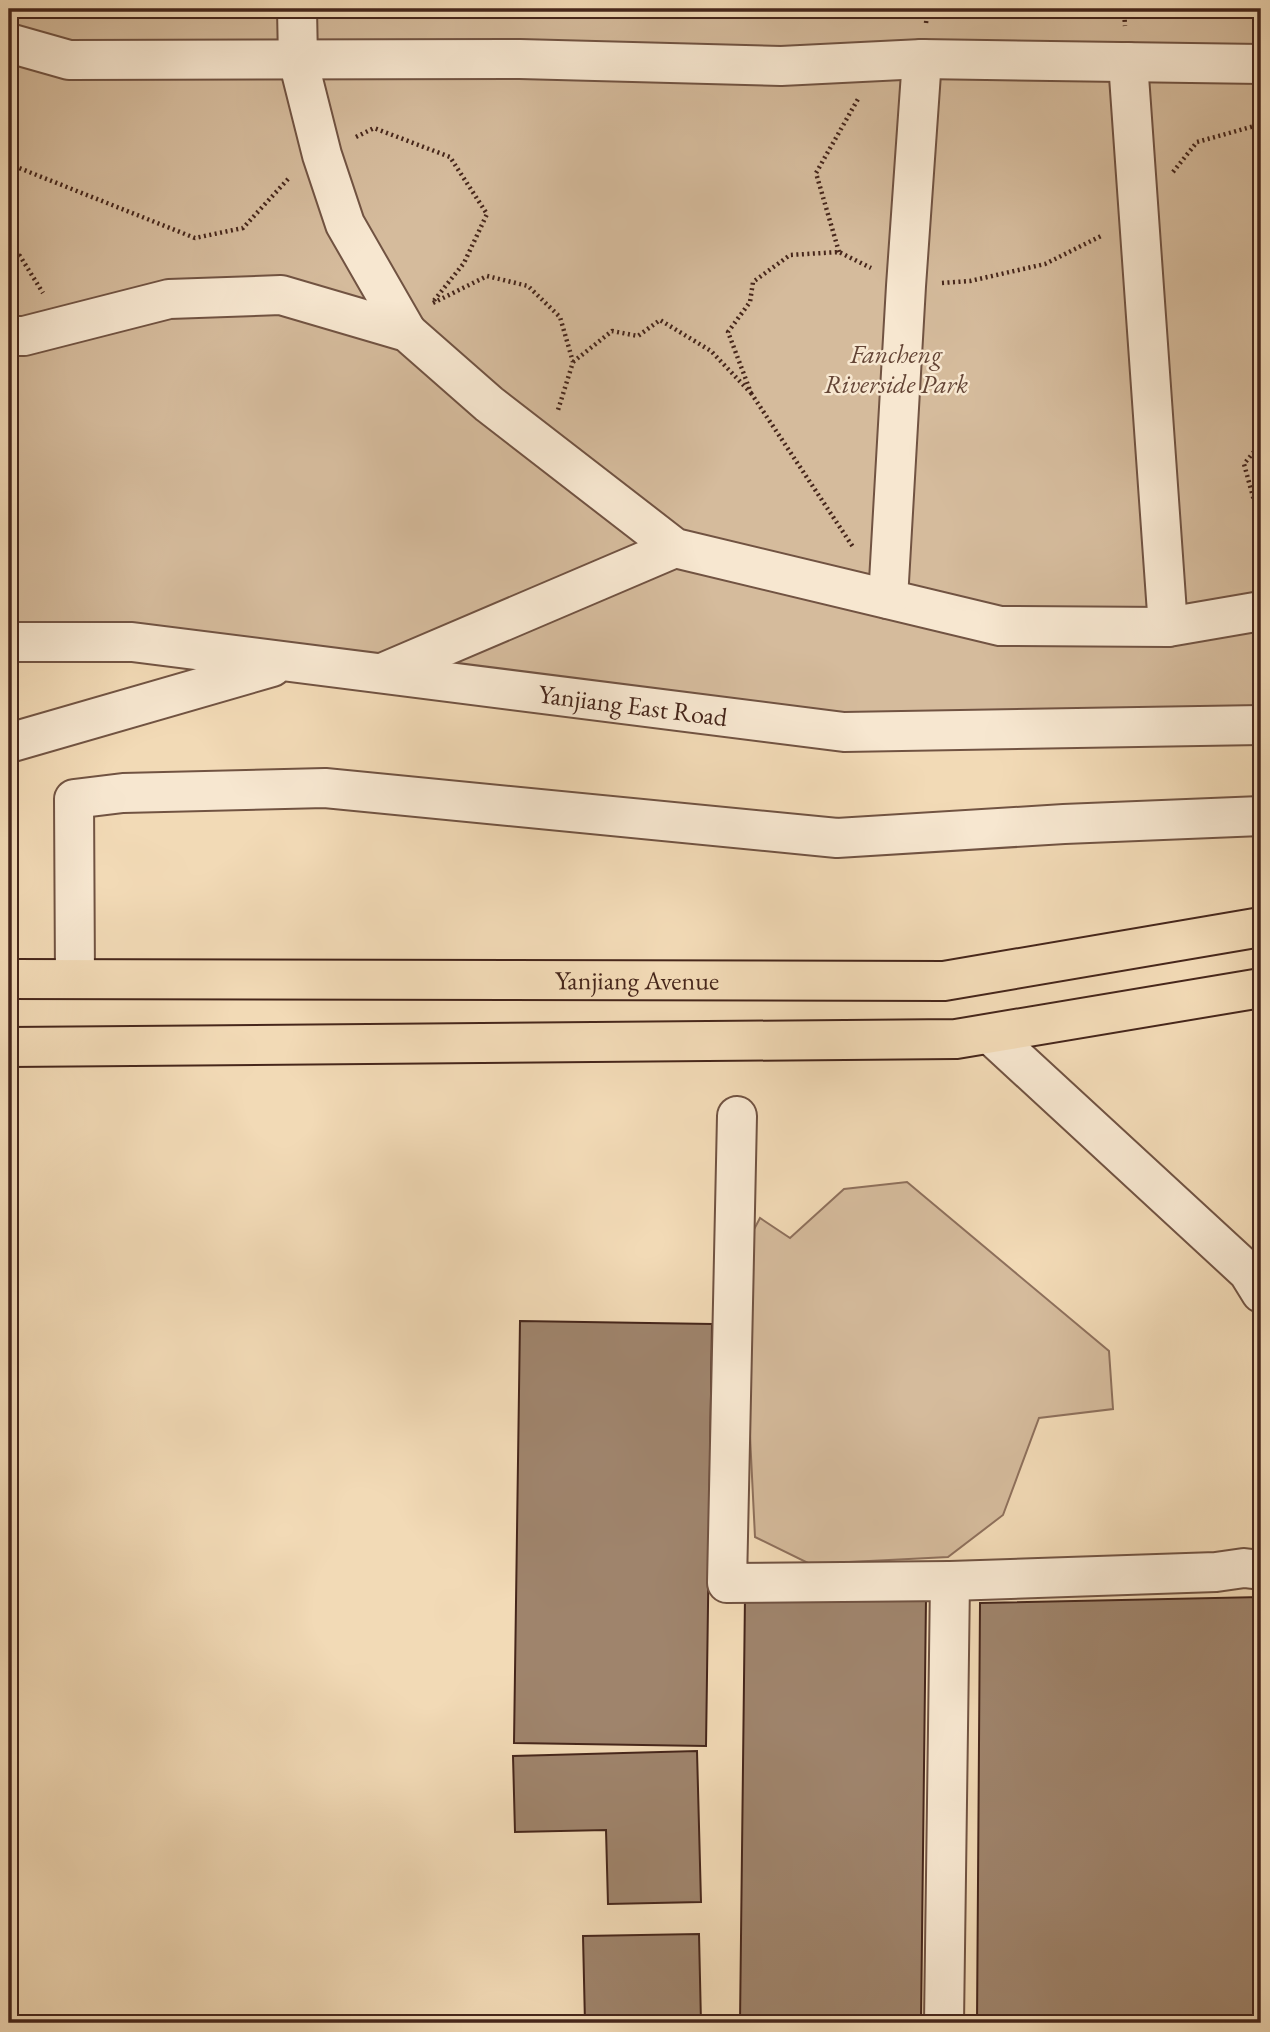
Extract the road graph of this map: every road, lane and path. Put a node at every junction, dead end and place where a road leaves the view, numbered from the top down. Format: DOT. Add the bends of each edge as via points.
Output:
graph roads {
  1 [pos="297,9"];
  2 [pos="9,43"];
  3 [pos="922,59"];
  4 [pos="298,60"];
  5 [pos="1128,62"];
  6 [pos="1261,64"];
  7 [pos="863,89"];
  8 [pos="1261,127"];
  9 [pos="322,155"];
  10 [pos="9,167"];
  11 [pos="1140,216"];
  12 [pos="9,250"];
  13 [pos="839,252"];
  14 [pos="906,286"];
  15 [pos="432,303"];
  16 [pos="63,326"];
  17 [pos="407,331"];
  18 [pos="9,336"];
  19 [pos="573,362"];
  20 [pos="751,393"];
  21 [pos="1261,443"];
  22 [pos="546,447"];
  23 [pos="1261,526"];
  24 [pos="675,548"];
  25 [pos="888,599"];
  26 [pos="1261,611"];
  27 [pos="1168,627"];
  28 [pos="9,642"];
  29 [pos="288,662"];
  30 [pos="380,674"];
  31 [pos="1261,726"];
  32 [pos="9,743"];
  33 [pos="1261,816"];
  34 [pos="1261,927"];
  35 [pos="9,979"];
  36 [pos="75,979"];
  37 [pos="1261,988"];
  38 [pos="990,1034"];
  39 [pos="9,1047"];
  40 [pos="737,1116"];
  41 [pos="1261,1293"];
  42 [pos="1261,1570"];
  43 [pos="950,1581"];
  44 [pos="944,2023"];
  1 -- 4 [label="street"];
  2 -- 4 [label="street" via="69,60"];
  3 -- 4 [label="street" via="781,66"];
  3 -- 5 [label="street"];
  3 -- 14 [label="street"];
  4 -- 9 [label="street"];
  5 -- 6 [label="street"];
  5 -- 11 [label="street"];
  7 -- 13 [label="path" via="816,173"];
  8 -- 11 [label="path" via="1198,142"];
  9 -- 10 [label="path" via="300,166 243,228 195,238"];
  9 -- 15 [label="path" via="374,128 450,157 487,214 464,263"];
  9 -- 17 [label="street" via="345,224"];
  11 -- 14 [label="path" via="1045,264 970,281"];
  11 -- 27 [label="street"];
  12 -- 16 [label="path" via="20,256"];
  13 -- 14 [label="path"];
  13 -- 20 [label="path" via="790,255 753,282 750,302 728,332"];
  14 -- 25 [label="street"];
  15 -- 17 [label="path"];
  15 -- 19 [label="path" via="487,276 528,286 560,317"];
  16 -- 17 [label="street" via="169,299 281,295"];
  16 -- 18 [label="street"];
  17 -- 22 [label="street" via="489,404"];
  19 -- 20 [label="path" via="612,331 638,336 660,320 711,351"];
  19 -- 22 [label="path"];
  20 -- 25 [label="path"];
  21 -- 23 [label="path" via="1244,464"];
  22 -- 24 [label="street"];
  24 -- 25 [label="street"];
  24 -- 30 [label="street"];
  25 -- 27 [label="street" via="1000,626"];
  26 -- 27 [label="street"];
  28 -- 29 [label="street, Yanjiang East Road" via="132,642"];
  29 -- 30 [label="street, Yanjiang East Road"];
  29 -- 32 [label="street"];
  30 -- 31 [label="street, Yanjiang East Road" via="844,732"];
  33 -- 36 [label="street" via="837,838 325,788 123,793 74,799"];
  34 -- 36 [label="main road, Yanjiang Avenue" via="944,981"];
  35 -- 36 [label="main road, Yanjiang Avenue"];
  37 -- 38 [label="main road"];
  38 -- 39 [label="main road" via="956,1039"];
  38 -- 41 [label="street" via="1248,1272"];
  40 -- 43 [label="street" via="727,1583"];
  42 -- 43 [label="street"];
  43 -- 44 [label="street"];
}
